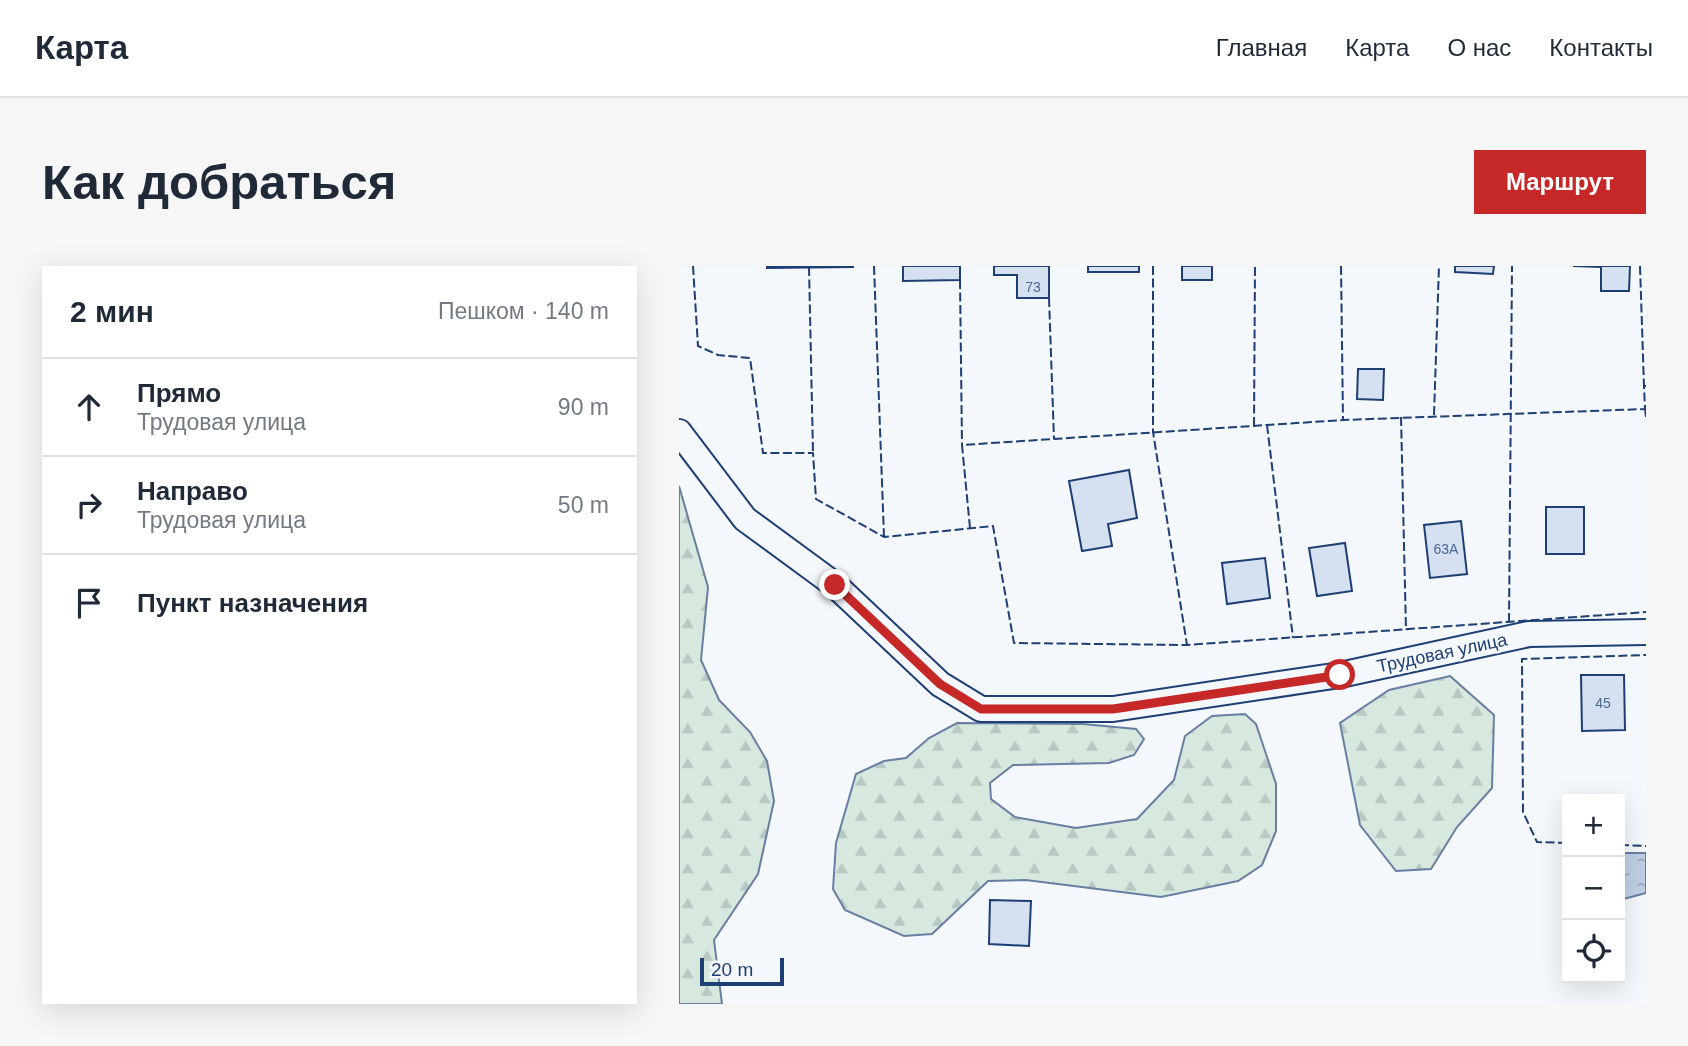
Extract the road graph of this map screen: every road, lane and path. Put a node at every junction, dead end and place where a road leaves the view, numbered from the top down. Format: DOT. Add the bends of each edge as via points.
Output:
graph roads {
  1 [pos="679,432"];
  2 [pos="1646,632"];
  1 -- 2 [label="street, Трудовая улица" via="744,519 835,585 940,684 981,709 1113,709 1340,675 1529,634"];
}
